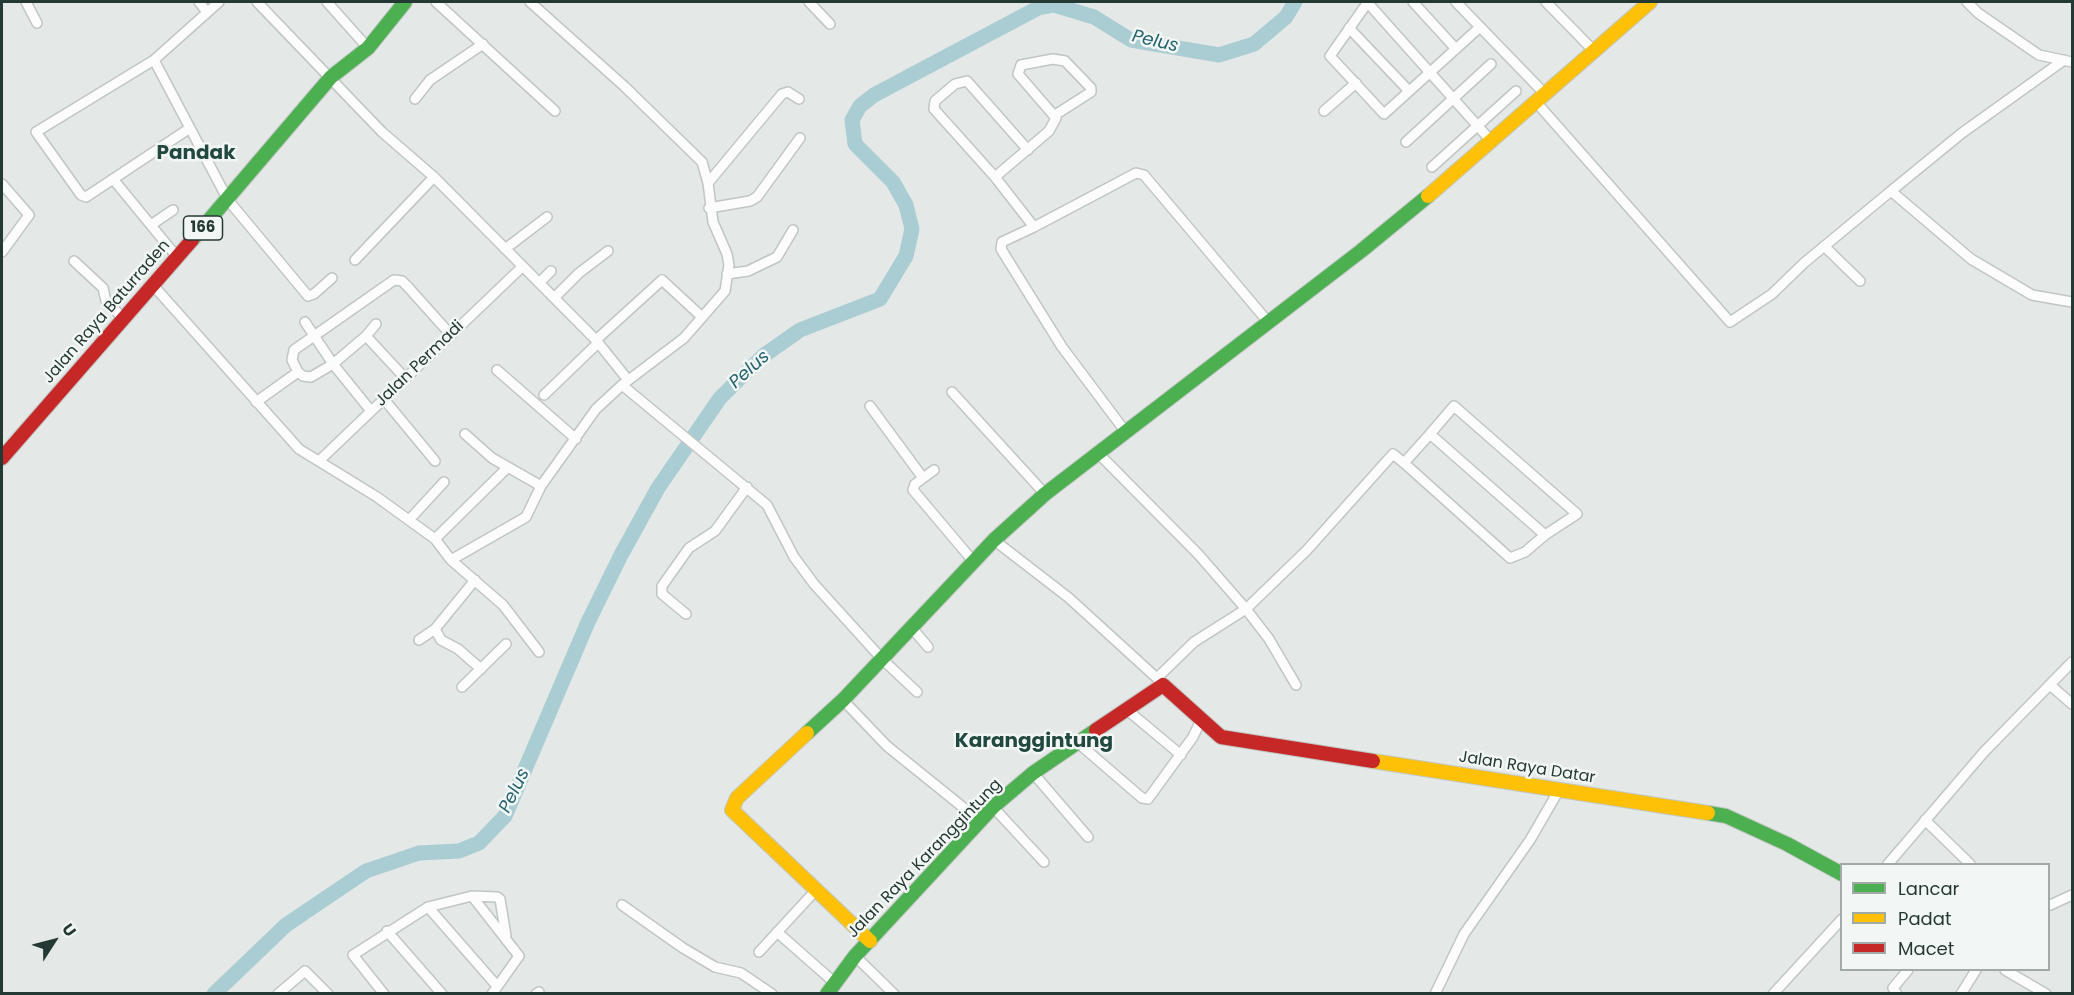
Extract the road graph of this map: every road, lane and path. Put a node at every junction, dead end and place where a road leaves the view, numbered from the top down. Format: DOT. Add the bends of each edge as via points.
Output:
graph roads {
  1 [pos="26,2"];
  2 [pos="199,2"];
  3 [pos="219,2"];
  4 [pos="257,2"];
  5 [pos="327,2"];
  6 [pos="405,2"];
  7 [pos="436,2"];
  8 [pos="530,2"];
  9 [pos="809,2"];
  10 [pos="1368,2"];
  11 [pos="1413,2"];
  12 [pos="1456,2"];
  13 [pos="1546,2"];
  14 [pos="1650,2"];
  15 [pos="1967,2"];
  16 [pos="207,12"];
  17 [pos="37,22"];
  18 [pos="830,24"];
  19 [pos="1480,27"];
  20 [pos="1350,28"];
  21 [pos="483,44"];
  22 [pos="368,48"];
  23 [pos="1456,49"];
  24 [pos="1593,50"];
  25 [pos="154,60"];
  26 [pos="2068,61"];
  27 [pos="1491,64"];
  28 [pos="1432,71"];
  29 [pos="331,78"];
  30 [pos="1356,83"];
  31 [pos="1409,91"];
  32 [pos="1516,91"];
  33 [pos="1540,97"];
  34 [pos="1454,98"];
  35 [pos="415,99"];
  36 [pos="799,99"];
  37 [pos="555,111"];
  38 [pos="1324,111"];
  39 [pos="1055,115"];
  40 [pos="1478,125"];
  41 [pos="190,128"];
  42 [pos="800,138"];
  43 [pos="1406,141"];
  44 [pos="1492,142"];
  45 [pos="1028,150"];
  46 [pos="1432,167"];
  47 [pos="434,177"];
  48 [pos="995,177"];
  49 [pos="113,179"];
  50 [pos="708,183"];
  51 [pos="2,184"];
  52 [pos="1891,191"];
  53 [pos="228,200"];
  54 [pos="709,208"];
  55 [pos="173,210"];
  56 [pos="547,217"];
  57 [pos="151,225"];
  58 [pos="1034,227"];
  59 [pos="793,230"];
  60 [pos="1824,246"];
  61 [pos="505,249"];
  62 [pos="608,251"];
  63 [pos="2,252"];
  64 [pos="177,257"];
  65 [pos="355,260"];
  66 [pos="74,261"];
  67 [pos="522,267"];
  68 [pos="551,271"];
  69 [pos="727,274"];
  70 [pos="332,278"];
  71 [pos="1860,281"];
  72 [pos="539,283"];
  73 [pos="152,284"];
  74 [pos="554,298"];
  75 [pos="2073,302"];
  76 [pos="122,317"];
  77 [pos="702,317"];
  78 [pos="305,322"];
  79 [pos="1269,323"];
  80 [pos="376,324"];
  81 [pos="451,335"];
  82 [pos="316,336"];
  83 [pos="366,336"];
  84 [pos="597,342"];
  85 [pos="333,364"];
  86 [pos="497,370"];
  87 [pos="297,372"];
  88 [pos="405,378"];
  89 [pos="625,383"];
  90 [pos="952,392"];
  91 [pos="544,395"];
  92 [pos="383,398"];
  93 [pos="256,402"];
  94 [pos="870,406"];
  95 [pos="371,411"];
  96 [pos="1125,431"];
  97 [pos="465,434"];
  98 [pos="1430,434"];
  99 [pos="576,439"];
  100 [pos="1097,452"];
  101 [pos="2,458"];
  102 [pos="319,461"];
  103 [pos="435,461"];
  104 [pos="1404,464"];
  105 [pos="508,467"];
  106 [pos="934,470"];
  107 [pos="923,478"];
  108 [pos="444,482"];
  109 [pos="538,484"];
  110 [pos="747,487"];
  111 [pos="1045,494"];
  112 [pos="409,520"];
  113 [pos="1545,535"];
  114 [pos="435,539"];
  115 [pos="994,540"];
  116 [pos="451,560"];
  117 [pos="973,561"];
  118 [pos="475,580"];
  119 [pos="1246,609"];
  120 [pos="686,614"];
  121 [pos="912,628"];
  122 [pos="435,629"];
  123 [pos="419,640"];
  124 [pos="506,644"];
  125 [pos="928,647"];
  126 [pos="539,652"];
  127 [pos="882,659"];
  128 [pos="2073,663"];
  129 [pos="481,669"];
  130 [pos="1160,681"];
  131 [pos="1296,685"];
  132 [pos="2050,685"];
  133 [pos="462,687"];
  134 [pos="917,692"];
  135 [pos="843,700"];
  136 [pos="2073,704"];
  137 [pos="1126,709"];
  138 [pos="1201,720"];
  139 [pos="1077,742"];
  140 [pos="1181,754"];
  141 [pos="1034,772"];
  142 [pos="1559,790"];
  143 [pos="993,807"];
  144 [pos="1925,820"];
  145 [pos="980,821"];
  146 [pos="1088,837"];
  147 [pos="1044,862"];
  148 [pos="1889,863"];
  149 [pos="1969,863"];
  150 [pos="1840,873"];
  151 [pos="816,890"];
  152 [pos="472,896"];
  153 [pos="2073,896"];
  154 [pos="622,905"];
  155 [pos="2050,906"];
  156 [pos="428,907"];
  157 [pos="1840,921"];
  158 [pos="387,931"];
  159 [pos="777,932"];
  160 [pos="506,936"];
  161 [pos="870,941"];
  162 [pos="759,952"];
  163 [pos="855,956"];
  164 [pos="1906,971"];
  165 [pos="1975,971"];
  166 [pos="2008,971"];
  167 [pos="831,988"];
  168 [pos="495,990"];
  169 [pos="278,993"];
  170 [pos="328,993"];
  171 [pos="384,993"];
  172 [pos="442,993"];
  173 [pos="772,993"];
  174 [pos="894,993"];
  175 [pos="1435,993"];
  176 [pos="1773,993"];
  177 [pos="1897,993"];
  178 [pos="1961,993"];
  179 [pos="2046,993"];
  1 -- 17 [label="street"];
  2 -- 16 [label="street"];
  3 -- 16 [label="street"];
  4 -- 29 [label="street"];
  5 -- 22 [label="street"];
  6 -- 22 [label="street, Jalan Raya Baturraden / 166"];
  7 -- 21 [label="street"];
  8 -- 50 [label="street" via="693,152 702,162"];
  9 -- 18 [label="street"];
  10 -- 20 [label="street"];
  10 -- 28 [label="street"];
  11 -- 23 [label="street"];
  12 -- 19 [label="street"];
  13 -- 24 [label="street"];
  14 -- 24 [label="street"];
  15 -- 26 [label="street" via="2039,55"];
  16 -- 25 [label="street"];
  19 -- 23 [label="street"];
  19 -- 33 [label="street"];
  20 -- 30 [label="street" via="1330,56"];
  20 -- 31 [label="street"];
  21 -- 35 [label="street" via="430,80"];
  21 -- 37 [label="street"];
  22 -- 29 [label="street, Jalan Raya Baturraden / 166"];
  23 -- 28 [label="street"];
  24 -- 33 [label="street"];
  25 -- 41 [label="street"];
  25 -- 49 [label="street" via="36,132 82,196"];
  26 -- 52 [label="street" via="1962,133"];
  27 -- 34 [label="street"];
  28 -- 31 [label="street"];
  28 -- 34 [label="street"];
  29 -- 47 [label="street" via="382,132"];
  29 -- 53 [label="street, Jalan Raya Baturraden / 166"];
  30 -- 31 [label="street" via="1384,114"];
  30 -- 38 [label="street"];
  32 -- 40 [label="street"];
  33 -- 44 [label="street"];
  33 -- 60 [label="street" via="1727,321 1735,322 1772,294"];
  34 -- 40 [label="street"];
  34 -- 43 [label="street"];
  36 -- 50 [label="street" via="788,92 782,94"];
  39 -- 39 [label="street" via="1091,92 1091,88 1065,61 1053,59 1021,65 1018,74"];
  39 -- 45 [label="street" via="1049,131"];
  40 -- 44 [label="street"];
  40 -- 46 [label="street"];
  41 -- 49 [label="street"];
  41 -- 53 [label="street"];
  42 -- 54 [label="street" via="757,197"];
  44 -- 79 [label="street"];
  45 -- 48 [label="street"];
  45 -- 48 [label="street" via="967,81 955,84 938,98 934,109"];
  47 -- 61 [label="street"];
  47 -- 65 [label="street"];
  48 -- 58 [label="street"];
  49 -- 57 [label="street"];
  50 -- 54 [label="street"];
  51 -- 63 [label="street" via="28,215"];
  52 -- 60 [label="street"];
  52 -- 75 [label="street" via="1971,259 2032,294"];
  53 -- 64 [label="street, Jalan Raya Baturraden / 166"];
  53 -- 70 [label="street" via="308,296"];
  54 -- 69 [label="street" via="727,254"];
  55 -- 57 [label="street"];
  56 -- 61 [label="street"];
  57 -- 64 [label="street"];
  58 -- 79 [label="street" via="1136,173 1144,174"];
  58 -- 96 [label="street" via="1002,242 1001,249 1062,347"];
  59 -- 69 [label="street" via="777,256 748,271"];
  60 -- 71 [label="street"];
  61 -- 67 [label="street"];
  62 -- 74 [label="street"];
  64 -- 73 [label="street, Jalan Raya Baturraden / 166"];
  66 -- 76 [label="street" via="103,288 106,301"];
  67 -- 72 [label="street"];
  67 -- 81 [label="street, Jalan Permadi"];
  68 -- 72 [label="street"];
  69 -- 77 [label="street" via="725,291"];
  72 -- 74 [label="street"];
  73 -- 76 [label="street, Jalan Raya Baturraden / 166"];
  73 -- 93 [label="street"];
  74 -- 84 [label="street"];
  76 -- 101 [label="street, Jalan Raya Baturraden / 166"];
  77 -- 84 [label="street" via="662,280"];
  77 -- 89 [label="street" via="684,338"];
  78 -- 82 [label="street"];
  79 -- 96 [label="street"];
  80 -- 83 [label="street"];
  81 -- 82 [label="street" via="398,279"];
  81 -- 88 [label="street, Jalan Permadi"];
  82 -- 85 [label="street"];
  82 -- 87 [label="street" via="291,354"];
  83 -- 85 [label="street"];
  83 -- 88 [label="street"];
  84 -- 89 [label="street"];
  84 -- 91 [label="street"];
  85 -- 87 [label="street" via="311,377"];
  85 -- 95 [label="street"];
  86 -- 99 [label="street"];
  87 -- 93 [label="street"];
  88 -- 92 [label="street, Jalan Permadi"];
  89 -- 99 [label="street" via="596,409"];
  89 -- 110 [label="street"];
  90 -- 111 [label="street"];
  92 -- 95 [label="street, Jalan Permadi"];
  92 -- 103 [label="street"];
  93 -- 102 [label="street" via="298,449"];
  94 -- 107 [label="street"];
  95 -- 102 [label="street, Jalan Permadi"];
  96 -- 100 [label="street"];
  97 -- 105 [label="street"];
  98 -- 104 [label="street"];
  98 -- 113 [label="street"];
  98 -- 113 [label="street" via="1454,406 1577,514"];
  99 -- 109 [label="street"];
  100 -- 111 [label="street"];
  100 -- 119 [label="street" via="1198,554"];
  102 -- 112 [label="street"];
  104 -- 113 [label="street" via="1510,558 1525,552"];
  104 -- 119 [label="street" via="1393,454 1307,550"];
  105 -- 109 [label="street"];
  105 -- 114 [label="street"];
  106 -- 107 [label="street"];
  107 -- 117 [label="street" via="913,490"];
  108 -- 112 [label="street"];
  109 -- 116 [label="street" via="526,517"];
  110 -- 120 [label="street" via="715,531 684,553 662,586 662,594"];
  110 -- 127 [label="street" via="775,517 801,568"];
  111 -- 115 [label="street"];
  112 -- 114 [label="street"];
  114 -- 116 [label="street"];
  115 -- 117 [label="street"];
  115 -- 130 [label="street" via="1069,598"];
  116 -- 118 [label="street"];
  117 -- 121 [label="street"];
  118 -- 122 [label="street"];
  118 -- 126 [label="street" via="503,605"];
  119 -- 130 [label="street" via="1194,642"];
  119 -- 131 [label="street"];
  121 -- 125 [label="street"];
  121 -- 127 [label="street"];
  122 -- 123 [label="street"];
  122 -- 129 [label="street" via="441,640"];
  124 -- 129 [label="street"];
  127 -- 134 [label="street"];
  127 -- 135 [label="street"];
  128 -- 132 [label="street"];
  129 -- 133 [label="street"];
  130 -- 137 [label="street, Jalan Raya Karanggintung"];
  130 -- 138 [label="street"];
  132 -- 136 [label="street"];
  132 -- 144 [label="street"];
  135 -- 145 [label="street" via="887,746"];
  135 -- 151 [label="street" via="732,804 732,810"];
  137 -- 139 [label="street, Jalan Raya Karanggintung"];
  137 -- 140 [label="street"];
  138 -- 140 [label="street"];
  138 -- 142 [label="street, Jalan Raya Datar" via="1221,737"];
  139 -- 140 [label="street" via="1146,800"];
  139 -- 141 [label="street, Jalan Raya Karanggintung"];
  141 -- 143 [label="street, Jalan Raya Karanggintung"];
  141 -- 146 [label="street"];
  142 -- 150 [label="street, Jalan Raya Datar" via="1726,816"];
  142 -- 175 [label="street" via="1530,840 1464,934"];
  143 -- 145 [label="street, Jalan Raya Karanggintung"];
  143 -- 147 [label="street"];
  144 -- 148 [label="street"];
  144 -- 149 [label="street"];
  145 -- 161 [label="street, Jalan Raya Karanggintung"];
  151 -- 159 [label="street"];
  151 -- 161 [label="street"];
  152 -- 156 [label="street"];
  152 -- 160 [label="street"];
  152 -- 160 [label="street" via="500,900"];
  153 -- 155 [label="street"];
  154 -- 173 [label="street" via="715,967 741,973"];
  156 -- 158 [label="street"];
  156 -- 168 [label="street"];
  157 -- 176 [label="street"];
  158 -- 171 [label="street" via="353,955"];
  158 -- 172 [label="street"];
  159 -- 162 [label="street"];
  159 -- 167 [label="street"];
  160 -- 168 [label="street" via="519,956"];
  161 -- 163 [label="street, Jalan Raya Karanggintung"];
  163 -- 167 [label="street, Jalan Raya Karanggintung"];
  163 -- 174 [label="street"];
  164 -- 177 [label="street" via="1893,988"];
  165 -- 178 [label="street"];
  166 -- 179 [label="street"];
  169 -- 170 [label="street" via="305,971"];
}
